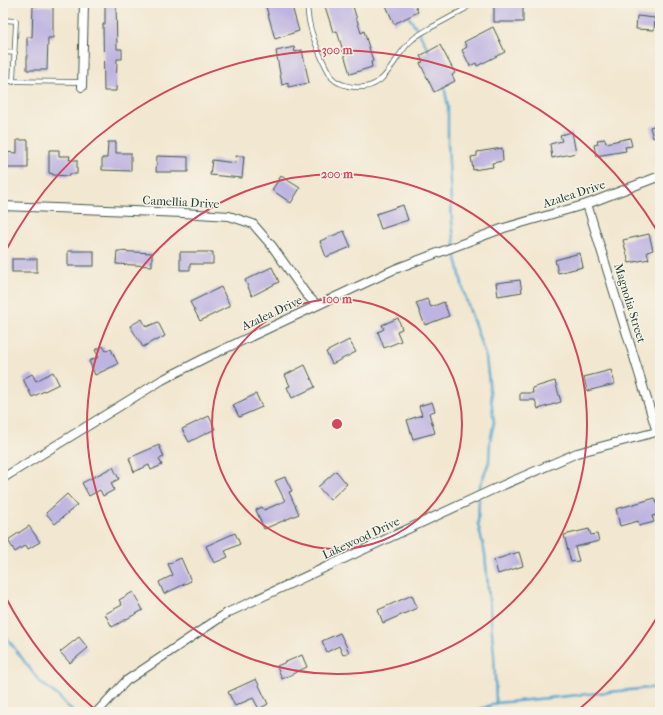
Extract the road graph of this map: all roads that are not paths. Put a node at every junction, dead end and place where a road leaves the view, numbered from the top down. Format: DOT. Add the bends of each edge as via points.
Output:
graph roads {
  1 [pos="84,3"];
  2 [pos="308,3"];
  3 [pos="471,3"];
  4 [pos="3,20"];
  5 [pos="3,52"];
  6 [pos="15,53"];
  7 [pos="3,82"];
  8 [pos="13,82"];
  9 [pos="82,85"];
  10 [pos="660,176"];
  11 [pos="587,204"];
  12 [pos="3,206"];
  13 [pos="317,305"];
  14 [pos="658,431"];
  15 [pos="3,478"];
  16 [pos="97,712"];
  1 -- 9 [label="street"];
  2 -- 3 [label="lane" via="307,14 313,37 332,78 344,85 363,88 383,78 412,39"];
  4 -- 6 [label="lane" via="16,20"];
  5 -- 6 [label="lane"];
  6 -- 8 [label="lane"];
  7 -- 8 [label="lane"];
  8 -- 9 [label="lane"];
  10 -- 11 [label="street, Azalea Drive"];
  11 -- 13 [label="street, Azalea Drive" via="496,230 395,269"];
  11 -- 14 [label="street, Magnolia Street"];
  12 -- 13 [label="street, Camellia Drive" via="229,216 253,224"];
  13 -- 15 [label="street, Azalea Drive" via="162,380"];
  14 -- 16 [label="street, Lakewood Drive" via="577,453 227,613 126,681"];
}
